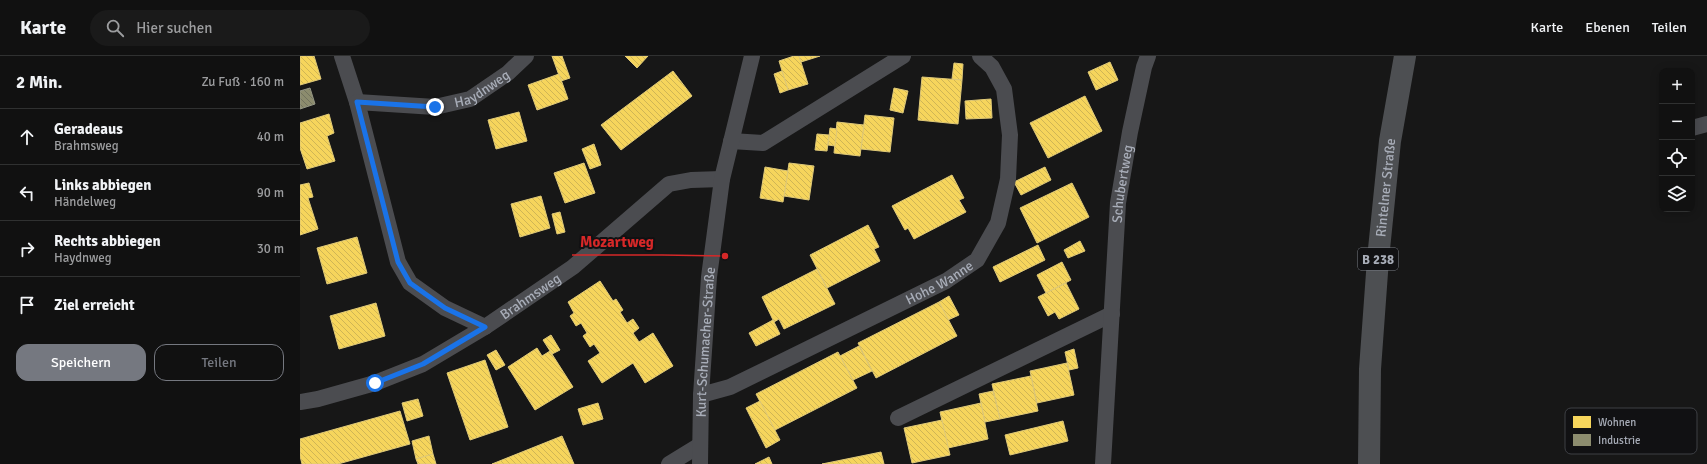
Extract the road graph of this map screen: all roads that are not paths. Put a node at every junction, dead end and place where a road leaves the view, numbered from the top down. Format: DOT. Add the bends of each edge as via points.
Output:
graph roads {
  1 [pos="342,56"];
  2 [pos="526,56"];
  3 [pos="752,56"];
  4 [pos="903,56"];
  5 [pos="980,56"];
  6 [pos="1148,56"];
  7 [pos="1405,56"];
  8 [pos="357,102"];
  9 [pos="1707,124"];
  10 [pos="1695,127"];
  11 [pos="731,141"];
  12 [pos="722,179"];
  13 [pos="1112,314"];
  14 [pos="485,327"];
  15 [pos="701,395"];
  16 [pos="300,402"];
  17 [pos="898,418"];
  18 [pos="700,445"];
  19 [pos="669,464"];
  20 [pos="700,464"];
  21 [pos="1103,464"];
  22 [pos="1369,464"];
  1 -- 8 [label="street"];
  2 -- 8 [label="street, Haydnweg" via="508,73 470,98 435,107"];
  3 -- 11 [label="street, Kurt-Schumacher-Straße"];
  4 -- 11 [label="street" via="763,143"];
  5 -- 15 [label="street, Hohe Wanne" via="992,67 1004,88 1010,135 1008,179 998,223 977,260 946,281 730,387"];
  6 -- 13 [label="street, Schubertweg" via="1130,132 1118,203"];
  7 -- 22 [label="main road, Rintelner Straße / B 238" via="1390,141 1378,259 1370,369"];
  8 -- 14 [label="street" via="398,262 407,278 410,283 445,308"];
  9 -- 10 [label="street"];
  11 -- 12 [label="street, Kurt-Schumacher-Straße"];
  12 -- 14 [label="street, Brahmsweg" via="669,184 573,267"];
  12 -- 15 [label="street, Kurt-Schumacher-Straße" via="709,277"];
  13 -- 17 [label="street"];
  13 -- 21 [label="street, Schubertweg"];
  14 -- 16 [label="street, Brahmsweg" via="423,364 375,383"];
  15 -- 18 [label="street, Kurt-Schumacher-Straße"];
  18 -- 19 [label="street"];
  18 -- 20 [label="street, Kurt-Schumacher-Straße"];
}
